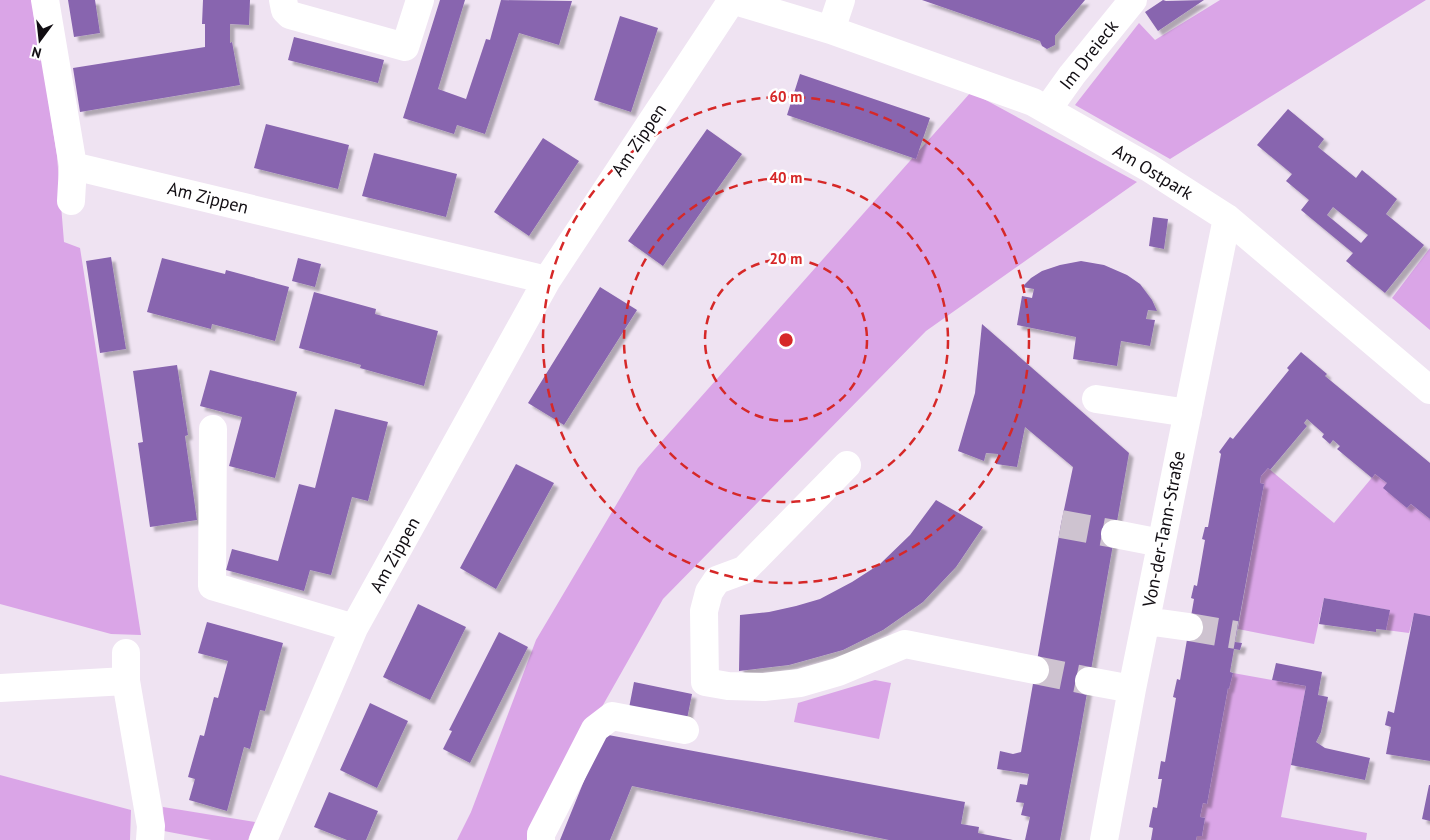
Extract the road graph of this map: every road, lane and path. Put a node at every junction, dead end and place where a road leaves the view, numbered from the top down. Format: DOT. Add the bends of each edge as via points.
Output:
graph roads {
  1 [pos="45,0"];
  2 [pos="283,0"];
  3 [pos="420,0"];
  4 [pos="732,0"];
  5 [pos="841,0"];
  6 [pos="1133,0"];
  7 [pos="831,30"];
  8 [pos="1050,112"];
  9 [pos="73,166"];
  10 [pos="71,201"];
  11 [pos="1227,218"];
  12 [pos="547,280"];
  13 [pos="1430,390"];
  14 [pos="1096,399"];
  15 [pos="1188,413"];
  16 [pos="213,429"];
  17 [pos="847,465"];
  18 [pos="1115,534"];
  19 [pos="1161,543"];
  20 [pos="1146,621"];
  21 [pos="354,628"];
  22 [pos="1189,628"];
  23 [pos="126,653"];
  24 [pos="1035,670"];
  25 [pos="126,681"];
  26 [pos="1089,681"];
  27 [pos="0,688"];
  28 [pos="1132,689"];
  29 [pos="685,730"];
  30 [pos="150,840"];
  31 [pos="263,840"];
  32 [pos="541,840"];
  33 [pos="1104,840"];
  1 -- 9 [label="street"];
  2 -- 3 [label="street" via="290,15 405,46"];
  4 -- 7 [label="street, Am Ostpark"];
  4 -- 12 [label="street, Am Zippen"];
  5 -- 7 [label="street"];
  6 -- 8 [label="street, Im Dreieck" via="1072,75"];
  7 -- 8 [label="street, Am Ostpark" via="1033,102"];
  8 -- 11 [label="street, Am Ostpark" via="1149,168"];
  9 -- 10 [label="street"];
  9 -- 12 [label="street, Am Zippen"];
  11 -- 13 [label="street, Am Ostpark"];
  11 -- 15 [label="street, Von-der-Tann-Straße"];
  12 -- 21 [label="street, Am Zippen"];
  14 -- 15 [label="street"];
  15 -- 19 [label="street, Von-der-Tann-Straße"];
  16 -- 21 [label="street" via="212,586"];
  17 -- 24 [label="street" via="744,570 717,580 709,592 704,611 705,682 764,687 800,683 838,672 905,644"];
  18 -- 19 [label="street"];
  19 -- 20 [label="street, Von-der-Tann-Straße"];
  20 -- 22 [label="street"];
  20 -- 28 [label="street, Von-der-Tann-Straße"];
  21 -- 31 [label="street, Am Zippen"];
  23 -- 25 [label="street"];
  25 -- 27 [label="street"];
  25 -- 30 [label="street" via="151,826"];
  26 -- 28 [label="street"];
  28 -- 33 [label="street, Von-der-Tann-Straße"];
  29 -- 32 [label="street" via="612,716 595,728 541,834"];
}
